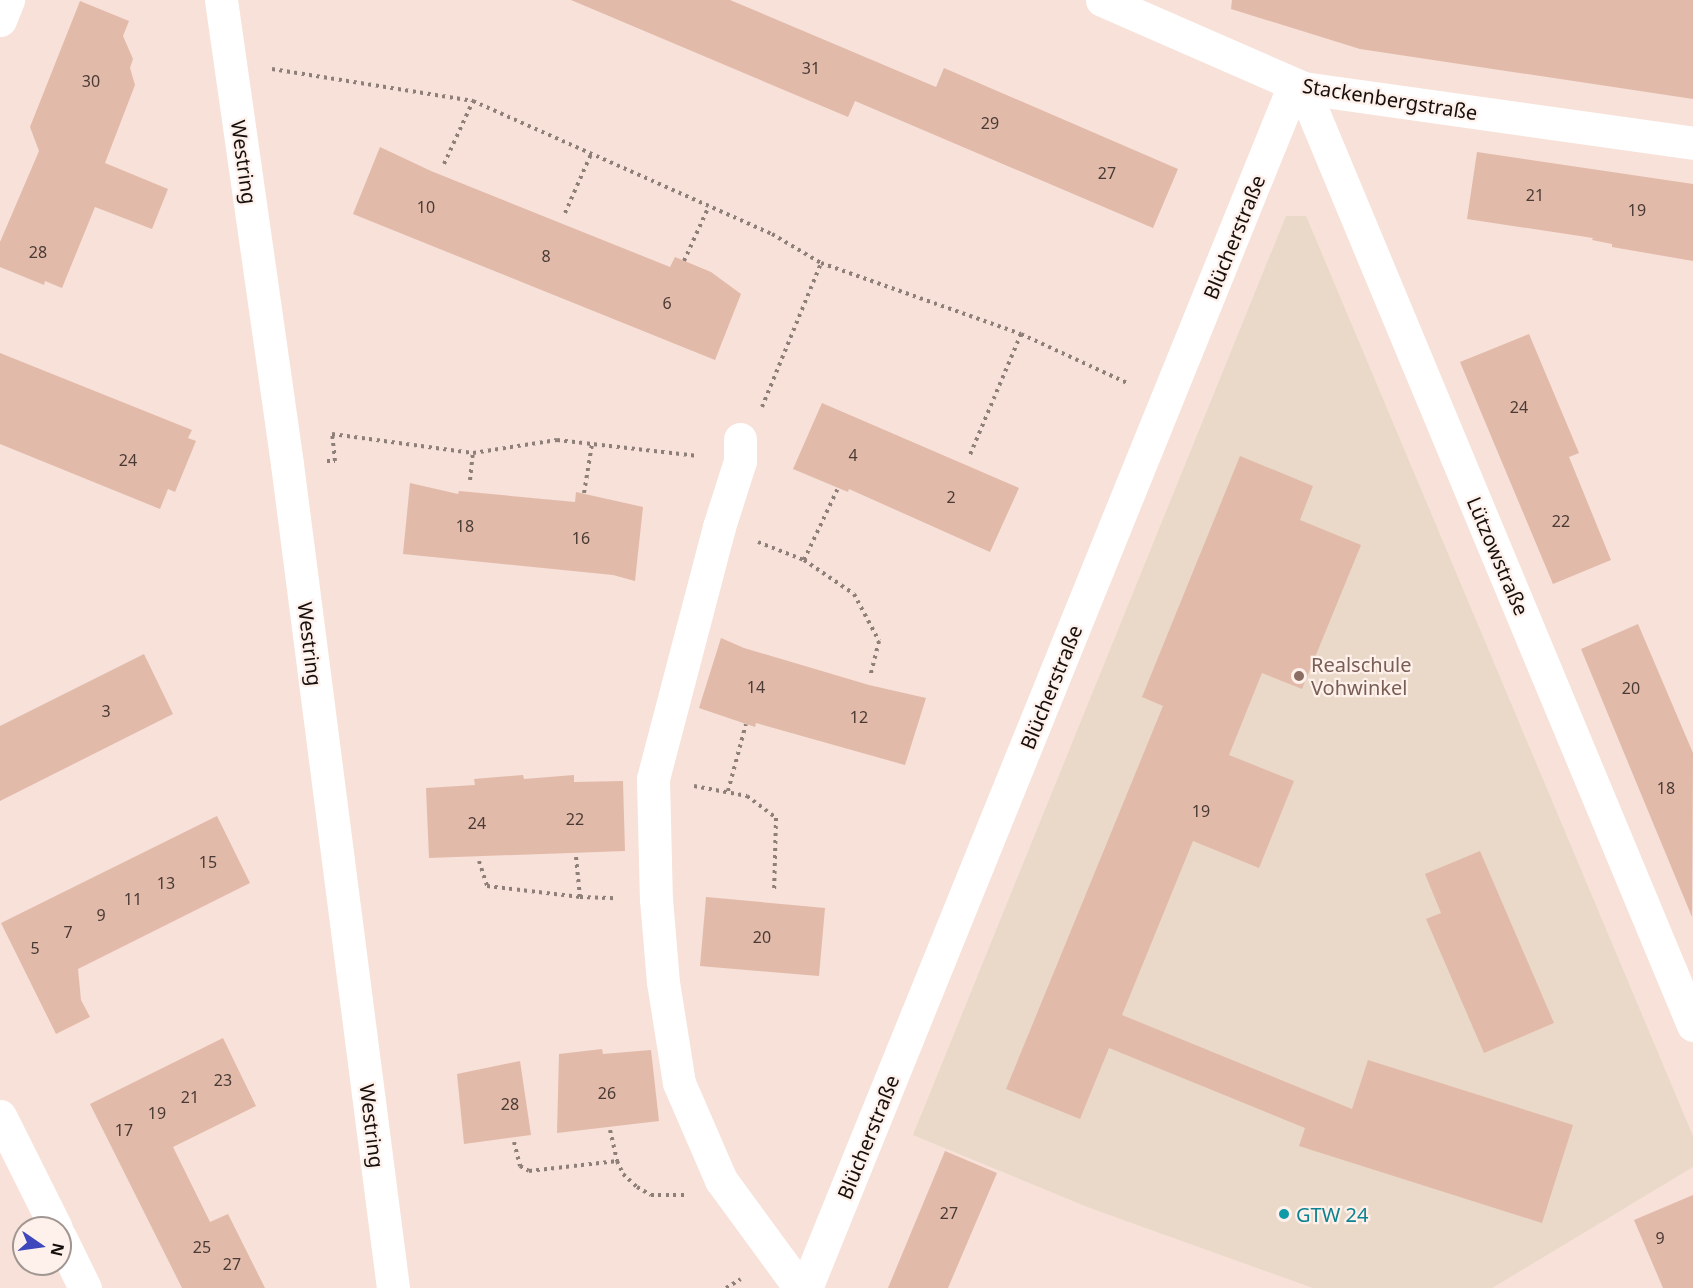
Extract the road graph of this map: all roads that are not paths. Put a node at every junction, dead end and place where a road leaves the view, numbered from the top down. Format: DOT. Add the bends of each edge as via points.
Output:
graph roads {
  1 [pos="8,0"];
  2 [pos="221,0"];
  3 [pos="1102,0"];
  4 [pos="1145,8"];
  5 [pos="0,20"];
  6 [pos="1298,86"];
  7 [pos="1693,143"];
  8 [pos="740,450"];
  9 [pos="1693,1025"];
  10 [pos="0,1116"];
  11 [pos="50,1216"];
  12 [pos="72,1261"];
  13 [pos="86,1288"];
  14 [pos="393,1288"];
  15 [pos="800,1288"];
  16 [pos="806,1288"];
  1 -- 5 [label="street"];
  2 -- 14 [label="street, Westring" via="287,464"];
  3 -- 4 [label="street, Stackenbergstraße"];
  4 -- 6 [label="street, Stackenbergstraße"];
  6 -- 7 [label="street, Stackenbergstraße"];
  6 -- 9 [label="street, Lützowstraße"];
  6 -- 16 [label="street, Blücherstraße"];
  8 -- 15 [label="street" via="653,779 656,899 663,982 679,1083 721,1180"];
  10 -- 11 [label="street"];
  12 -- 13 [label="street"];
}
